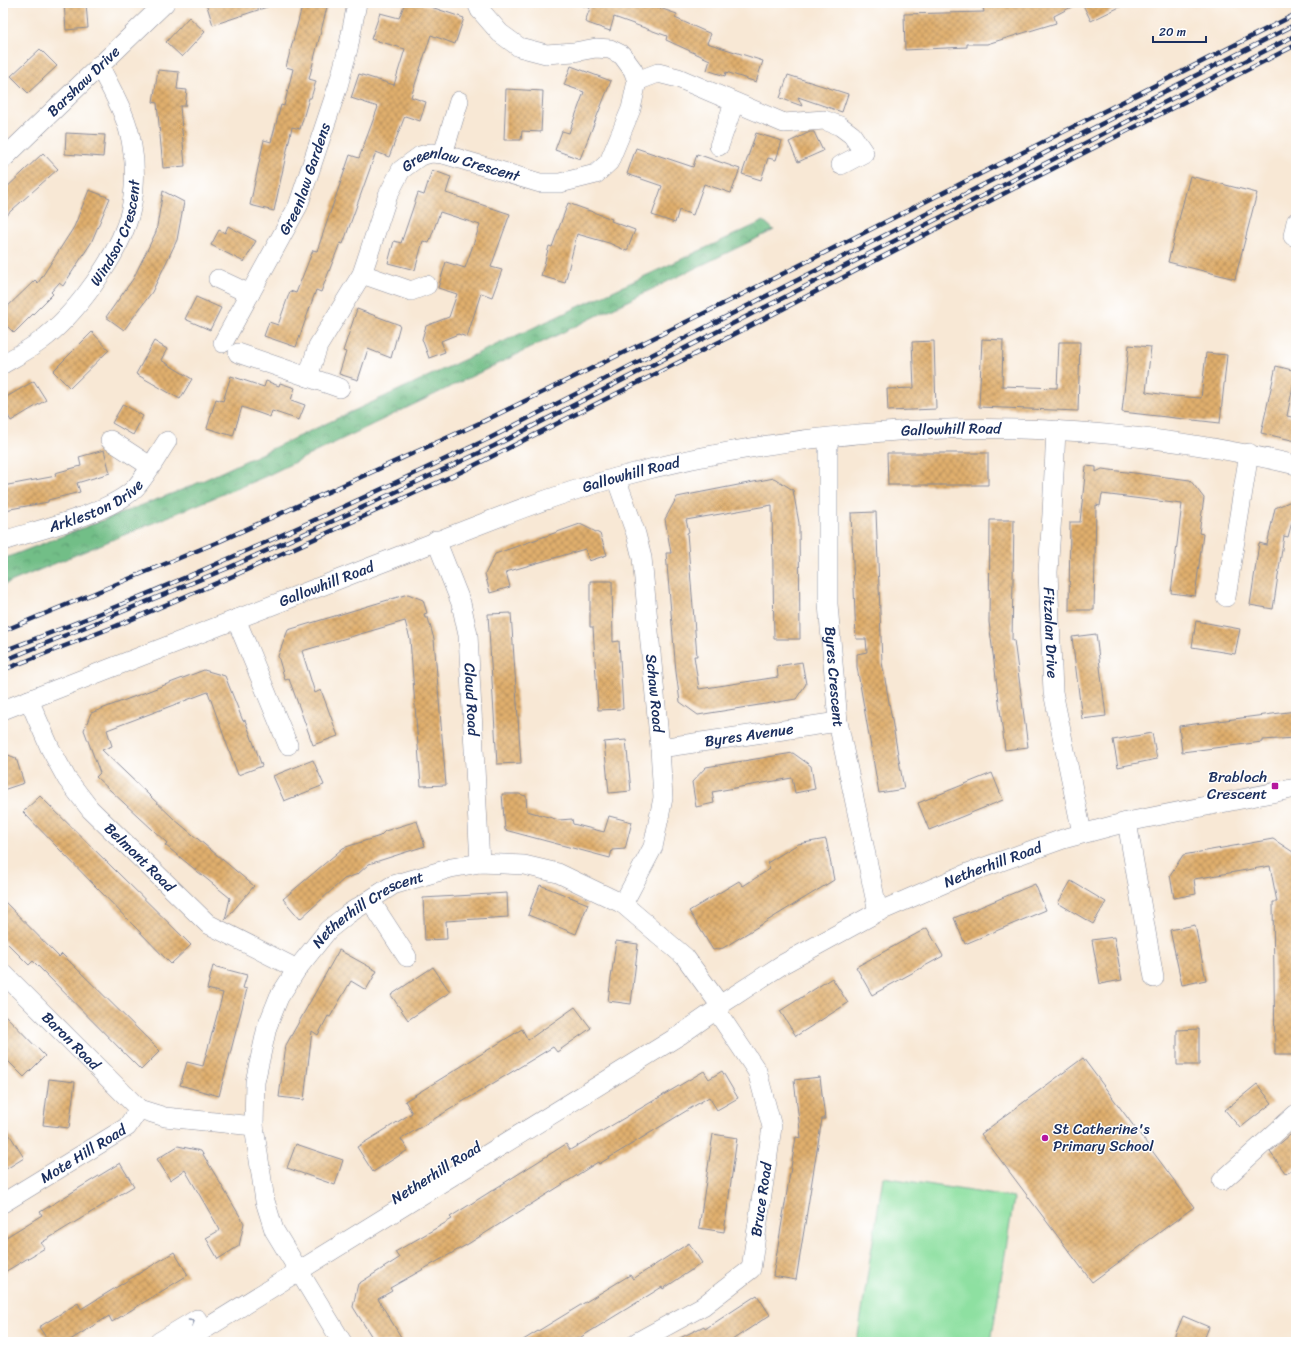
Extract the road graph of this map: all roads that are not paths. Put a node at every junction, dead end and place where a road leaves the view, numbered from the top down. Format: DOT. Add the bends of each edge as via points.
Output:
graph roads {
  1 [pos="165,3"];
  2 [pos="358,3"];
  3 [pos="477,3"];
  4 [pos="99,65"];
  5 [pos="637,81"];
  6 [pos="459,100"];
  7 [pos="734,102"];
  8 [pos="719,146"];
  9 [pos="443,154"];
  10 [pos="3,159"];
  11 [pos="841,165"];
  12 [pos="1296,222"];
  13 [pos="1296,236"];
  14 [pos="362,274"];
  15 [pos="218,279"];
  16 [pos="427,285"];
  17 [pos="250,294"];
  18 [pos="3,364"];
  19 [pos="308,377"];
  20 [pos="340,388"];
  21 [pos="1056,430"];
  22 [pos="828,438"];
  23 [pos="110,440"];
  24 [pos="167,441"];
  25 [pos="1249,454"];
  26 [pos="1296,465"];
  27 [pos="150,466"];
  28 [pos="616,478"];
  29 [pos="436,540"];
  30 [pos="3,541"];
  31 [pos="1226,598"];
  32 [pos="236,618"];
  33 [pos="29,700"];
  34 [pos="3,710"];
  35 [pos="838,722"];
  36 [pos="288,745"];
  37 [pos="660,748"];
  38 [pos="1296,788"];
  39 [pos="1127,822"];
  40 [pos="1082,833"];
  41 [pos="480,863"];
  42 [pos="370,900"];
  43 [pos="623,904"];
  44 [pos="878,912"];
  45 [pos="407,957"];
  46 [pos="297,969"];
  47 [pos="3,973"];
  48 [pos="1154,978"];
  49 [pos="718,1007"];
  50 [pos="139,1109"];
  51 [pos="1296,1114"];
  52 [pos="254,1126"];
  53 [pos="1222,1181"];
  54 [pos="3,1203"];
  55 [pos="296,1266"];
  56 [pos="159,1342"];
  57 [pos="184,1342"];
  58 [pos="342,1342"];
  59 [pos="637,1342"];
  1 -- 4 [label="street, Barshaw Drive"];
  2 -- 17 [label="street, Greenlaw Gardens" via="338,86 298,206"];
  3 -- 5 [label="street" via="500,33 519,47 546,54 596,48 610,49 622,55 633,70"];
  4 -- 10 [label="street, Barshaw Drive"];
  4 -- 18 [label="street, Windsor Crescent" via="121,108 132,146 134,184 130,212 120,239 92,287 68,316 40,342"];
  5 -- 7 [label="street" via="658,73 678,78"];
  5 -- 9 [label="street, Greenlaw Crescent" via="631,109 620,138 609,162 596,174 560,183 540,183"];
  6 -- 9 [label="street"];
  7 -- 8 [label="street"];
  7 -- 11 [label="street" via="784,123 824,120 840,126 852,135 864,153"];
  9 -- 14 [label="street, Greenlaw Crescent" via="431,153 420,156 401,170 388,195"];
  12 -- 13 [label="street" via="1293,236"];
  14 -- 16 [label="street" via="410,291"];
  14 -- 19 [label="street, Greenlaw Crescent" via="318,346"];
  15 -- 17 [label="street"];
  17 -- 19 [label="street, Greenlaw Gardens" via="231,348"];
  19 -- 20 [label="street"];
  21 -- 22 [label="street, Gallowhill Road" via="923,430"];
  21 -- 25 [label="street, Gallowhill Road" via="1180,442"];
  21 -- 40 [label="street, Fitzalan Drive" via="1048,572 1053,692"];
  22 -- 28 [label="street, Gallowhill Road" via="752,448"];
  22 -- 35 [label="street, Byres Crescent" via="828,604"];
  23 -- 27 [label="street"];
  24 -- 27 [label="street, Arkleston Drive"];
  25 -- 26 [label="street, Gallowhill Road"];
  25 -- 31 [label="street"];
  27 -- 30 [label="street, Arkleston Drive" via="136,487 118,500 88,513"];
  28 -- 29 [label="street, Gallowhill Road" via="533,504"];
  28 -- 37 [label="street, Schaw Road" via="642,558"];
  29 -- 32 [label="street, Gallowhill Road"];
  29 -- 41 [label="street, Claud Road" via="461,603 468,634"];
  32 -- 33 [label="street, Gallowhill Road"];
  32 -- 36 [label="street"];
  33 -- 34 [label="street, Gallowhill Road"];
  33 -- 46 [label="street, Belmont Road" via="67,779 90,809 208,924"];
  35 -- 37 [label="street, Byres Avenue"];
  35 -- 44 [label="street, Byres Crescent"];
  37 -- 43 [label="street, Schaw Road" via="663,798 653,847"];
  38 -- 39 [label="street, Netherhill Road"];
  39 -- 40 [label="street, Netherhill Road"];
  39 -- 48 [label="street"];
  40 -- 44 [label="street, Netherhill Road" via="968,873"];
  41 -- 42 [label="street, Netherhill Crescent" via="451,868 393,885"];
  41 -- 43 [label="street, Netherhill Crescent" via="524,865 558,874"];
  42 -- 45 [label="street"];
  42 -- 46 [label="street, Netherhill Crescent" via="328,930"];
  43 -- 49 [label="street, Netherhill Crescent" via="685,957"];
  44 -- 49 [label="street, Netherhill Road" via="783,964"];
  46 -- 52 [label="street, Netherhill Crescent" via="279,997 266,1027 254,1082"];
  47 -- 50 [label="street, Baron Road"];
  49 -- 55 [label="street, Netherhill Road" via="672,1026"];
  49 -- 59 [label="street, Bruce Road" via="757,1071 772,1127 751,1269 703,1306"];
  50 -- 52 [label="street" via="165,1117"];
  50 -- 54 [label="street, Mote Hill Road" via="127,1127"];
  51 -- 53 [label="street"];
  52 -- 55 [label="street, Netherhill Crescent" via="265,1201 274,1230"];
  56 -- 55 [label="street, Netherhill Road, one-way"];
  55 -- 57 [label="street, Netherhill Road"];
  55 -- 58 [label="street, Netherhill Crescent"];
}
